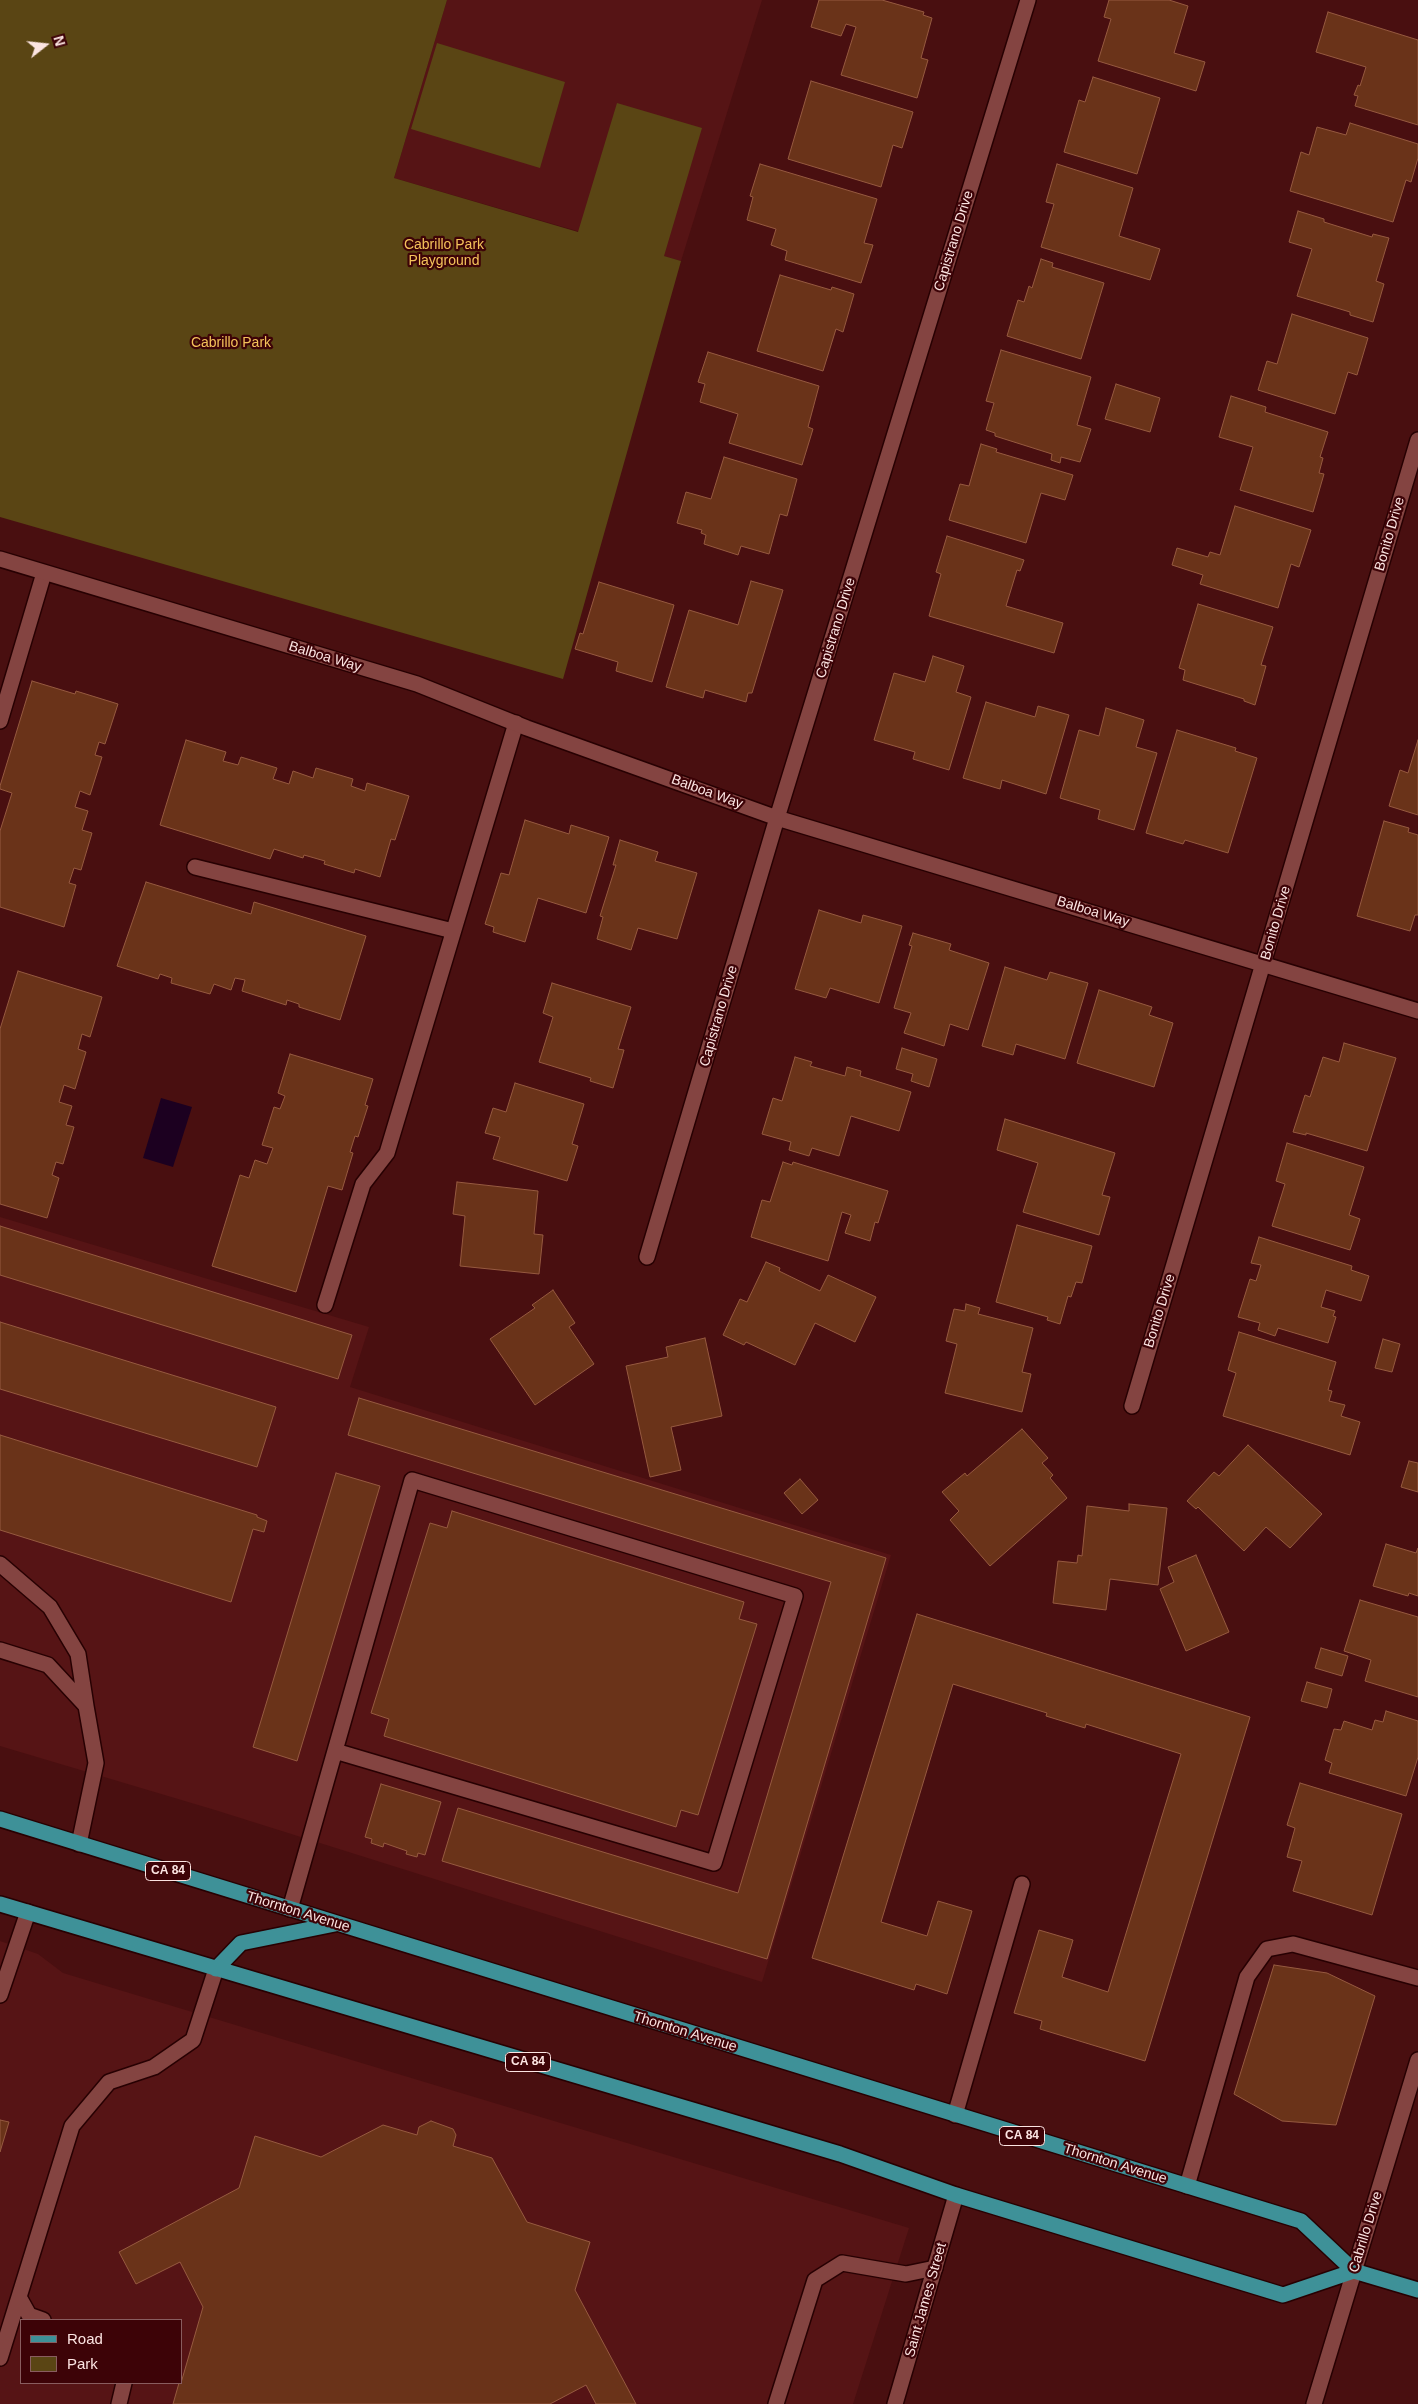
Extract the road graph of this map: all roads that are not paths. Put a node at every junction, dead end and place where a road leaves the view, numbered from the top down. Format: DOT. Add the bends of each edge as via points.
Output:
graph roads {
  1 [pos="1028,0"];
  2 [pos="1418,440"];
  3 [pos="0,559"];
  4 [pos="44,573"];
  5 [pos="0,721"];
  6 [pos="516,723"];
  7 [pos="777,818"];
  8 [pos="195,867"];
  9 [pos="453,931"];
  10 [pos="1264,964"];
  11 [pos="1418,1011"];
  12 [pos="648,1257"];
  13 [pos="325,1305"];
  14 [pos="1132,1406"];
  15 [pos="0,1564"];
  16 [pos="0,1650"];
  17 [pos="86,1706"];
  18 [pos="335,1751"];
  19 [pos="0,1819"];
  20 [pos="79,1844"];
  21 [pos="1022,1884"];
  22 [pos="0,1904"];
  23 [pos="290,1909"];
  24 [pos="28,1912"];
  25 [pos="336,1924"];
  26 [pos="216,1969"];
  27 [pos="1418,1978"];
  28 [pos="0,1995"];
  29 [pos="1418,2060"];
  30 [pos="955,2115"];
  31 [pos="1187,2186"];
  32 [pos="956,2195"];
  33 [pos="935,2268"];
  34 [pos="1354,2271"];
  35 [pos="1418,2290"];
  36 [pos="18,2297"];
  37 [pos="40,2319"];
  38 [pos="0,2358"];
  39 [pos="124,2384"];
  40 [pos="119,2404"];
  41 [pos="776,2404"];
  42 [pos="895,2404"];
  43 [pos="1314,2404"];
  1 -- 7 [label="street, Capistrano Drive"];
  2 -- 10 [label="street, Bonito Drive"];
  3 -- 4 [label="street, Balboa Way"];
  4 -- 5 [label="street"];
  4 -- 6 [label="street, Balboa Way" via="418,684"];
  6 -- 7 [label="street, Balboa Way"];
  6 -- 9 [label="street"];
  7 -- 10 [label="street, Balboa Way"];
  7 -- 12 [label="street, Capistrano Drive"];
  8 -- 9 [label="street"];
  9 -- 13 [label="street" via="387,1153 363,1184"];
  10 -- 11 [label="street, Balboa Way"];
  10 -- 14 [label="street, Bonito Drive"];
  15 -- 17 [label="street" via="50,1607 78,1654"];
  16 -- 17 [label="street" via="48,1665"];
  17 -- 20 [label="street" via="96,1763"];
  18 -- 18 [label="street" via="412,1480 795,1596 714,1863"];
  18 -- 23 [label="street"];
  19 -- 20 [label="main road, Thornton Avenue / CA 84"];
  20 -- 23 [label="main road, Thornton Avenue / CA 84"];
  21 -- 30 [label="street"];
  22 -- 24 [label="main road, CA 84"];
  23 -- 25 [label="main road, Thornton Avenue / CA 84"];
  24 -- 26 [label="main road, CA 84"];
  24 -- 28 [label="street"];
  25 -- 26 [label="main road" via="241,1943"];
  25 -- 30 [label="main road, Thornton Avenue / CA 84"];
  26 -- 32 [label="main road, CA 84" via="840,2154"];
  26 -- 36 [label="street" via="193,2040 154,2067 108,2082 72,2126"];
  27 -- 31 [label="street" via="1293,1944 1267,1949 1247,1977"];
  29 -- 34 [label="street, Cabrillo Drive"];
  30 -- 31 [label="main road, Thornton Avenue / CA 84"];
  31 -- 34 [label="main road, Thornton Avenue / CA 84" via="1301,2221"];
  32 -- 33 [label="street, Saint James Street"];
  32 -- 34 [label="main road, CA 84" via="1283,2295"];
  33 -- 41 [label="street" via="906,2274 842,2263 815,2280"];
  33 -- 42 [label="street, Saint James Street"];
  34 -- 35 [label="main road, Thornton Avenue / CA 84"];
  34 -- 43 [label="street, Cabrillo Drive"];
  36 -- 37 [label="street" via="29,2315"];
  36 -- 38 [label="street"];
  39 -- 40 [label="street"];
}
